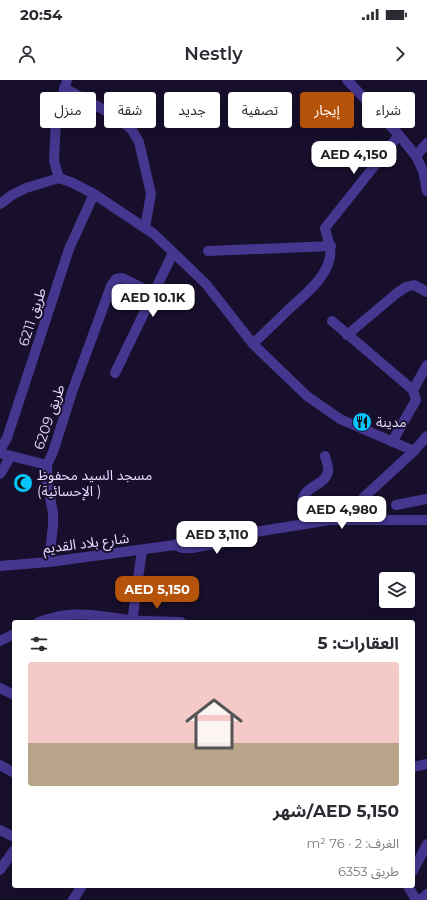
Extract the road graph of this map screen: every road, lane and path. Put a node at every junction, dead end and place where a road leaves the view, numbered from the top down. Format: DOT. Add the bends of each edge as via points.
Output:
graph roads {
  1 [pos="347,80"];
  2 [pos="66,84"];
  3 [pos="399,135"];
  4 [pos="427,143"];
  5 [pos="416,156"];
  6 [pos="59,178"];
  7 [pos="427,191"];
  8 [pos="94,194"];
  9 [pos="0,204"];
  10 [pos="145,228"];
  11 [pos="331,246"];
  12 [pos="208,251"];
  13 [pos="173,253"];
  14 [pos="427,292"];
  15 [pos="153,293"];
  16 [pos="332,321"];
  17 [pos="347,335"];
  18 [pos="253,344"];
  19 [pos="427,365"];
  20 [pos="115,373"];
  21 [pos="413,390"];
  22 [pos="4,435"];
  23 [pos="427,436"];
  24 [pos="392,442"];
  25 [pos="0,450"];
  26 [pos="414,451"];
  27 [pos="0,453"];
  28 [pos="11,456"];
  29 [pos="325,456"];
  30 [pos="47,464"];
  31 [pos="0,474"];
  32 [pos="427,499"];
  33 [pos="396,505"];
  34 [pos="352,519"];
  35 [pos="427,520"];
  36 [pos="306,524"];
  37 [pos="142,550"];
  38 [pos="49,562"];
  39 [pos="0,566"];
  40 [pos="44,620"];
  41 [pos="127,620"];
  42 [pos="132,620"];
  43 [pos="12,635"];
  44 [pos="0,641"];
  45 [pos="0,688"];
  46 [pos="12,694"];
  47 [pos="427,764"];
  48 [pos="0,765"];
  49 [pos="415,766"];
  50 [pos="12,772"];
  51 [pos="0,830"];
  52 [pos="12,836"];
  53 [pos="427,844"];
  54 [pos="12,853"];
  55 [pos="415,867"];
  56 [pos="0,870"];
  57 [pos="81,888"];
  58 [pos="409,888"];
  59 [pos="427,894"];
  60 [pos="73,900"];
  61 [pos="417,900"];
  1 -- 3 [label="street"];
  2 -- 6 [label="street" via="56,119 54,160"];
  2 -- 10 [label="street" via="117,117 132,130 139,142 151,194"];
  3 -- 5 [label="street"];
  3 -- 11 [label="street" via="325,228"];
  4 -- 5 [label="street"];
  5 -- 7 [label="street" via="423,171"];
  6 -- 8 [label="street"];
  6 -- 9 [label="street" via="26,188"];
  8 -- 10 [label="street"];
  8 -- 22 [label="street, طريق 6211" via="69,249"];
  10 -- 13 [label="street"];
  11 -- 12 [label="street"];
  11 -- 18 [label="street" via="330,258 324,273 314,286"];
  13 -- 15 [label="street"];
  13 -- 18 [label="street" via="206,284"];
  14 -- 17 [label="street" via="414,285 406,287"];
  15 -- 20 [label="street"];
  15 -- 30 [label="street, طريق 6209" via="122,278 116,279 111,286"];
  16 -- 17 [label="street"];
  17 -- 21 [label="street"];
  18 -- 24 [label="street" via="307,396 340,419"];
  19 -- 21 [label="street"];
  21 -- 24 [label="street" via="416,400"];
  22 -- 25 [label="street, طريق 6211"];
  23 -- 26 [label="street"];
  24 -- 26 [label="street"];
  26 -- 34 [label="street" via="363,498"];
  27 -- 28 [label="street"];
  28 -- 30 [label="street"];
  28 -- 31 [label="street"];
  29 -- 36 [label="street" via="328,475 307,492 302,500"];
  30 -- 38 [label="street, طريق 6209" via="53,519"];
  32 -- 33 [label="street"];
  34 -- 35 [label="street, شارع بلاد القديم"];
  34 -- 36 [label="street, شارع بلاد القديم"];
  36 -- 37 [label="street, شارع بلاد القديم" via="255,532 242,539 192,548 175,545"];
  37 -- 38 [label="street, شارع بلاد القديم"];
  37 -- 42 [label="street"];
  38 -- 39 [label="street, شارع بلاد القديم"];
  40 -- 41 [label="street" via="54,616 97,614"];
  43 -- 44 [label="street"];
  45 -- 46 [label="street"];
  47 -- 49 [label="street"];
  48 -- 50 [label="street"];
  51 -- 52 [label="street"];
  53 -- 55 [label="street"];
  54 -- 56 [label="street"];
  57 -- 60 [label="street"];
  58 -- 61 [label="street"];
  59 -- 61 [label="street"];
}
